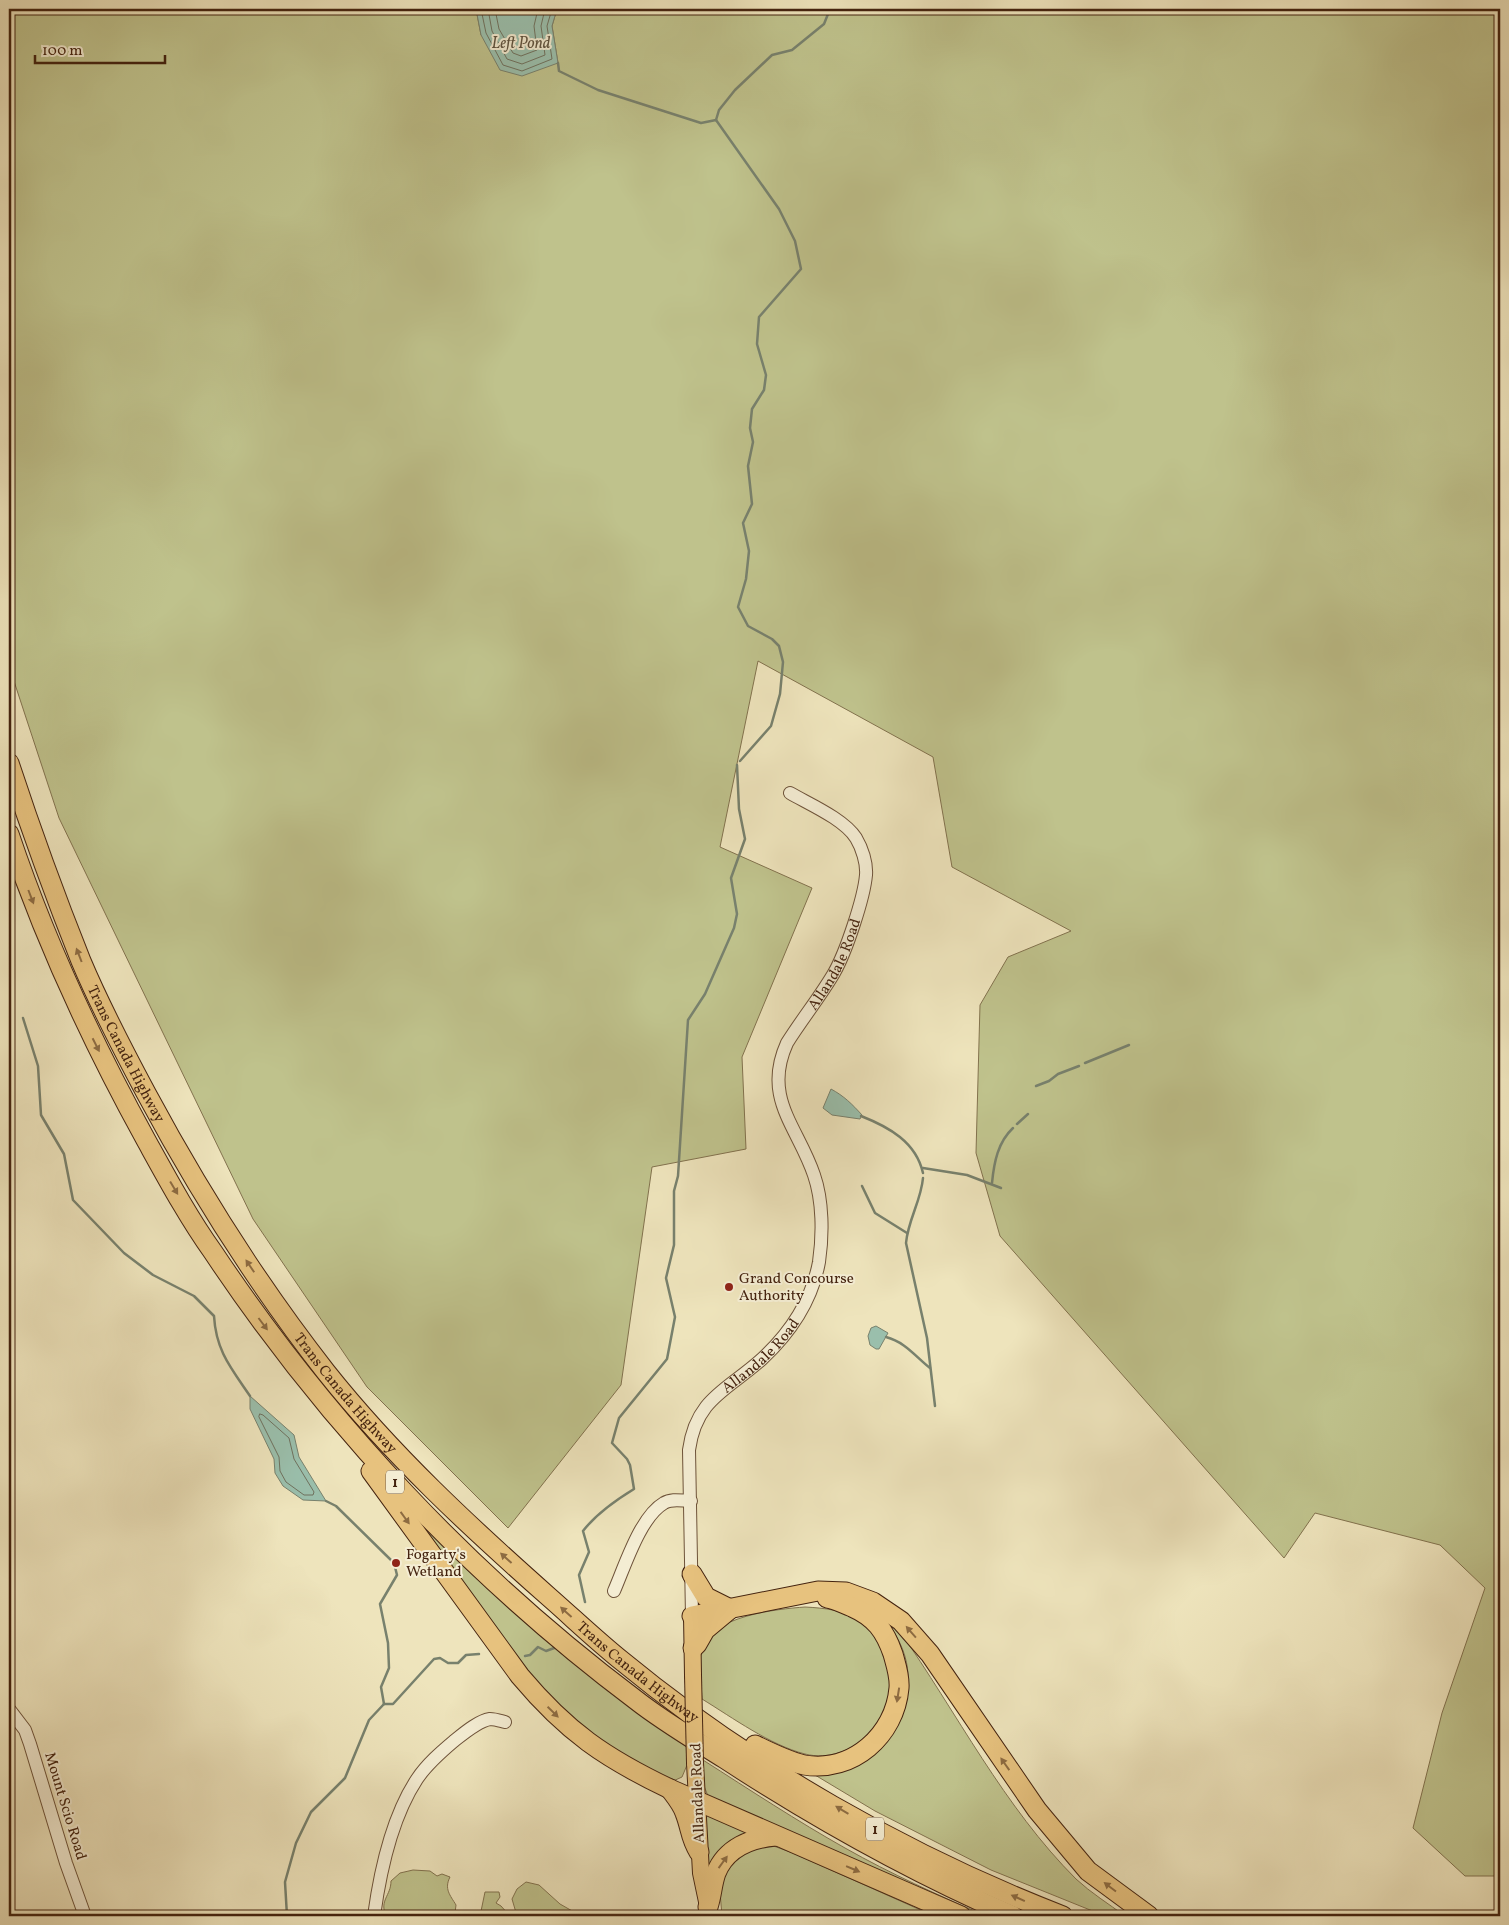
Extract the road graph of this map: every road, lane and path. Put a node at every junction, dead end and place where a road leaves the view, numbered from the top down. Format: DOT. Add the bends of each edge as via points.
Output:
graph roads {
  1 [pos="9,763"];
  2 [pos="790,793"];
  3 [pos="9,834"];
  4 [pos="294,1365"];
  5 [pos="691,1501"];
  6 [pos="692,1574"];
  7 [pos="614,1591"];
  8 [pos="790,1597"];
  9 [pos="730,1609"];
  10 [pos="692,1616"];
  11 [pos="693,1648"];
  12 [pos="9,1709"];
  13 [pos="699,1720"];
  14 [pos="505,1722"];
  15 [pos="670,1789"];
  16 [pos="696,1799"];
  17 [pos="776,1836"];
  18 [pos="699,1852"];
  19 [pos="709,1911"];
  20 [pos="85,1916"];
  21 [pos="374,1916"];
  22 [pos="961,1916"];
  23 [pos="1013,1916"];
  24 [pos="1064,1916"];
  25 [pos="1149,1916"];
  13 -- 1 [label="highway, Trans Canada Highway / 1, one-way" via="623,1662 458,1516 394,1450 328,1373 272,1299 172,1142 126,1056 82,964"];
  2 -- 5 [label="street, Allandale Road" via="847,828 863,854 866,873 844,953 787,1043 778,1070 783,1106 816,1178 820,1209 819,1262 806,1301 779,1343 722,1390 697,1420 689,1450"];
  3 -- 4 [label="highway, Trans Canada Highway / 1, one-way" via="48,941 121,1095 211,1250"];
  4 -- 15 [label="highway, one-way" via="496,1645 544,1704 603,1754"];
  4 -- 23 [label="highway, Trans Canada Highway / 1" via="431,1520 487,1575 638,1702 838,1829 908,1867"];
  5 -- 6 [label="street, Allandale Road"];
  5 -- 7 [label="street" via="672,1500 654,1511 644,1523"];
  6 -- 9 [label="highway" via="706,1597"];
  6 -- 10 [label="street, Allandale Road"];
  8 -- 9 [label="highway"];
  8 -- 13 [label="highway, one-way" via="831,1599 863,1612 882,1629 898,1670 899,1687 890,1722 881,1736 858,1755 842,1763 806,1765 787,1760"];
  25 -- 8 [label="highway, one-way" via="1088,1870 1037,1810 930,1654 901,1621 872,1602 846,1592 818,1591"];
  9 -- 10 [label="highway"];
  9 -- 11 [label="highway" via="705,1630"];
  10 -- 11 [label="main road, Allandale Road"];
  11 -- 16 [label="main road, Allandale Road, bridge"];
  12 -- 20 [label="street, Mount Scio Road" via="25,1730"];
  24 -- 13 [label="highway, Trans Canada Highway / 1, one-way" via="944,1864 861,1821 777,1772"];
  14 -- 21 [label="street" via="490,1719 462,1735 418,1778 392,1836"];
  15 -- 16 [label="highway"];
  15 -- 18 [label="highway" via="680,1802"];
  16 -- 17 [label="highway"];
  16 -- 18 [label="main road, Allandale Road"];
  19 -- 17 [label="highway, one-way" via="716,1873 727,1856 746,1842"];
  17 -- 22 [label="highway, one-way"];
  18 -- 19 [label="main road, Allandale Road"];
}
